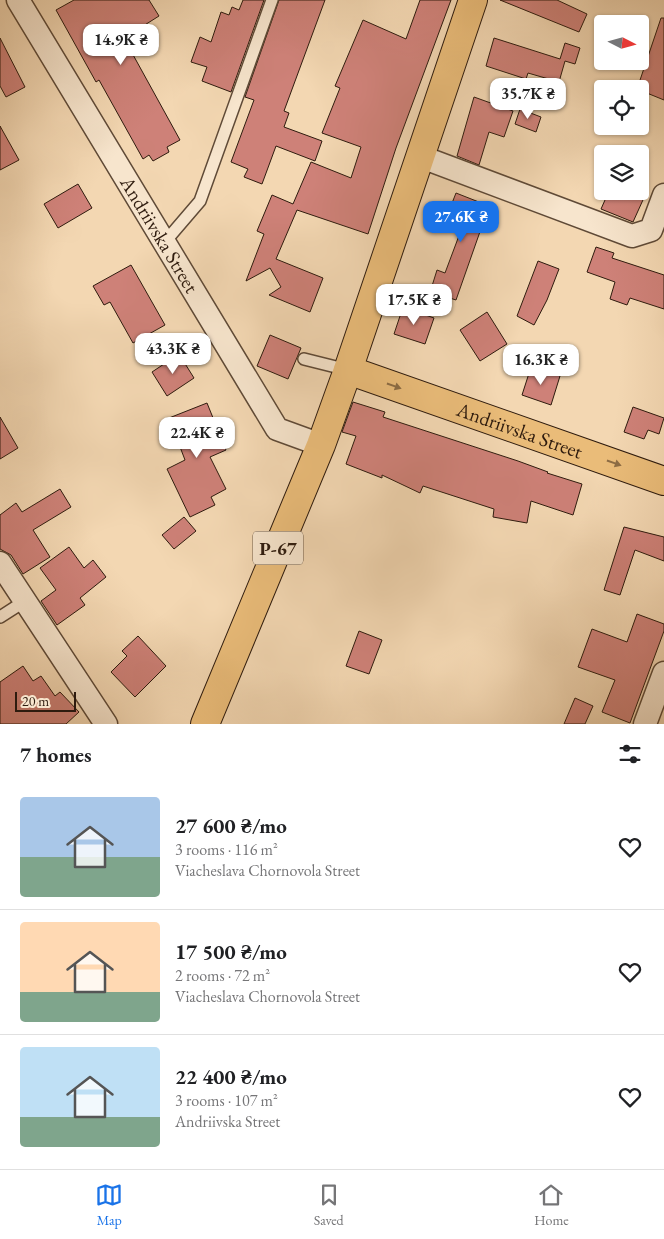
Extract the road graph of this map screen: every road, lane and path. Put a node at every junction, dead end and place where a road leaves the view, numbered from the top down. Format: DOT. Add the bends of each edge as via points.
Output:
graph roads {
  1 [pos="18,0"];
  2 [pos="272,0"];
  3 [pos="473,0"];
  4 [pos="419,156"];
  5 [pos="664,195"];
  6 [pos="164,243"];
  7 [pos="304,359"];
  8 [pos="348,370"];
  9 [pos="320,445"];
  10 [pos="664,481"];
  11 [pos="0,563"];
  12 [pos="25,601"];
  13 [pos="0,617"];
  14 [pos="664,673"];
  15 [pos="106,724"];
  16 [pos="205,724"];
  17 [pos="645,724"];
  1 -- 6 [label="street, Andriivska Street"];
  2 -- 6 [label="lane" via="200,201"];
  3 -- 4 [label="main road, Р-67"];
  4 -- 5 [label="street" via="632,236 651,230"];
  4 -- 8 [label="main road, Р-67"];
  6 -- 9 [label="street, Andriivska Street" via="277,429"];
  7 -- 8 [label="lane"];
  8 -- 9 [label="main road, Р-67"];
  8 -- 10 [label="main road, Andriivska Street, one-way"];
  9 -- 16 [label="main road, Р-67"];
  11 -- 12 [label="street"];
  12 -- 13 [label="lane"];
  12 -- 15 [label="street"];
  14 -- 17 [label="street"];
}
